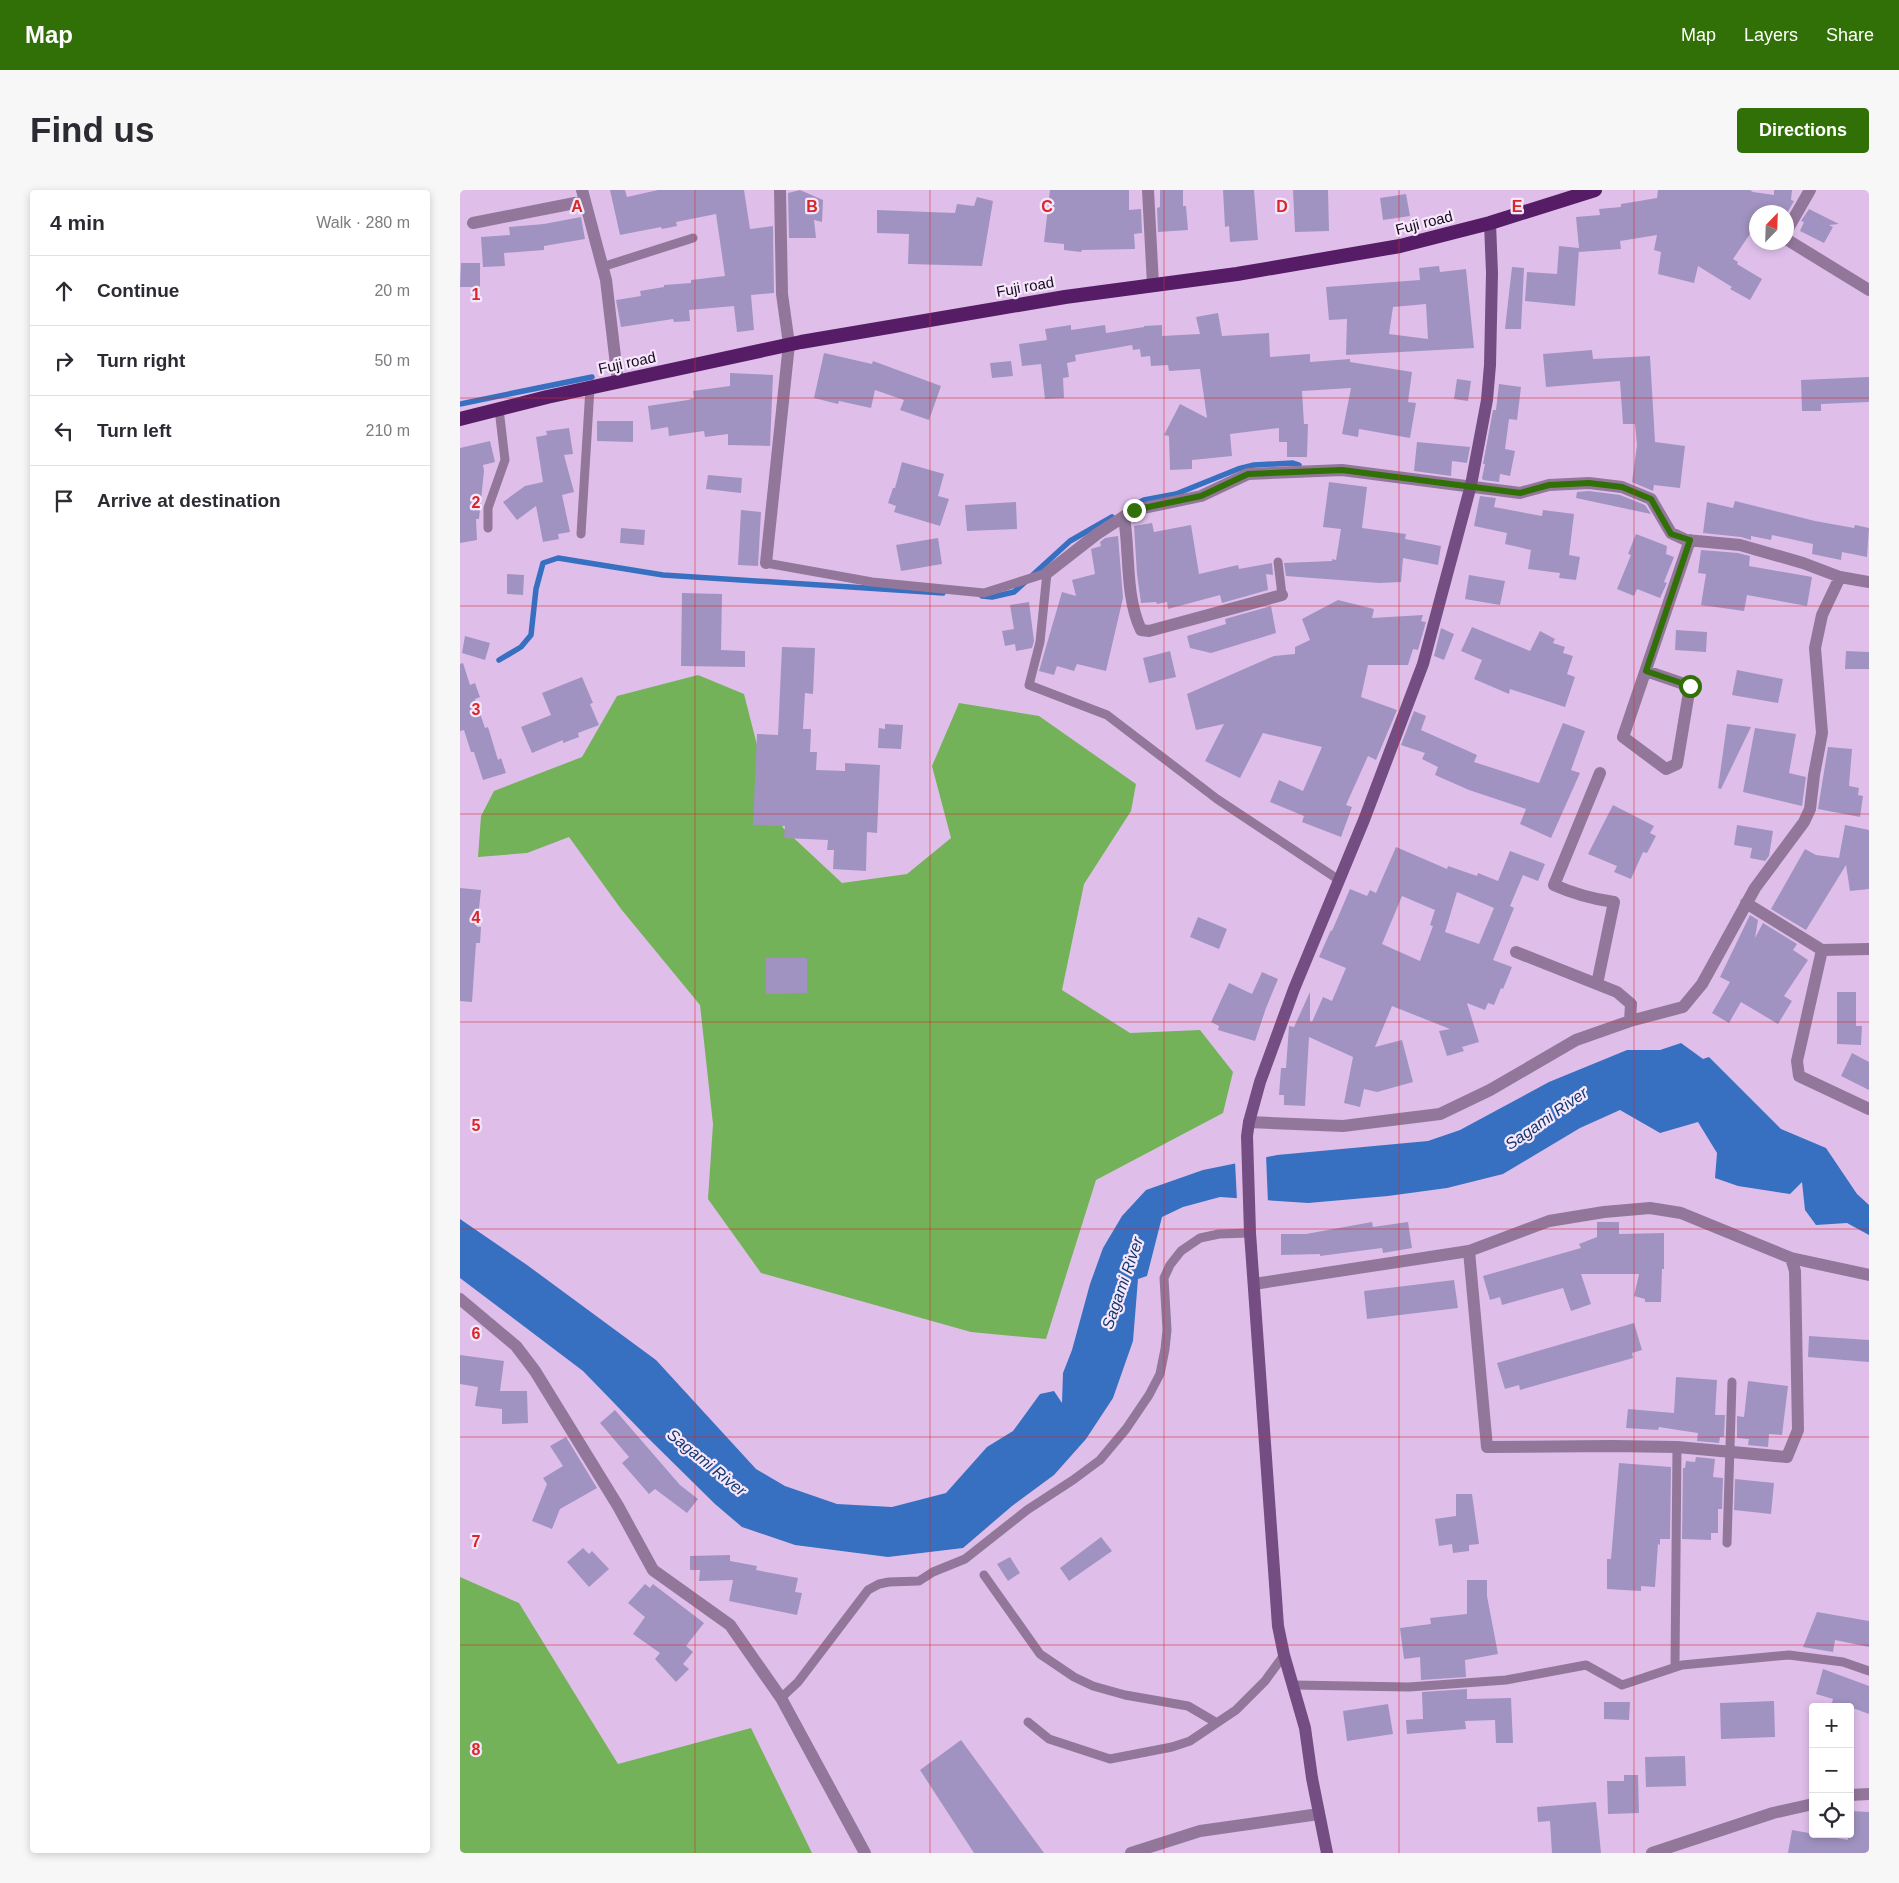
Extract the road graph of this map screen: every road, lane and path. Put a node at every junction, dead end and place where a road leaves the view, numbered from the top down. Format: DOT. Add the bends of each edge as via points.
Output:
graph roads {
  1 [pos="780,190"];
  2 [pos="1148,190"];
  3 [pos="1595,190"];
  4 [pos="1810,190"];
  5 [pos="584,196"];
  6 [pos="1794,218"];
  7 [pos="473,223"];
  8 [pos="1490,223"];
  9 [pos="693,238"];
  10 [pos="1794,244"];
  11 [pos="602,267"];
  12 [pos="1153,285"];
  13 [pos="1869,290"];
  14 [pos="789,344"];
  15 [pos="618,382"];
  16 [pos="590,388"];
  17 [pos="499,409"];
  18 [pos="460,419"];
  19 [pos="1471,485"];
  20 [pos="1124,517"];
  21 [pos="488,528"];
  22 [pos="581,534"];
  23 [pos="1690,540"];
  24 [pos="1278,562"];
  25 [pos="766,563"];
  26 [pos="1047,573"];
  27 [pos="1840,577"];
  28 [pos="1869,582"];
  29 [pos="1282,595"];
  30 [pos="1646,671"];
  31 [pos="1600,773"];
  32 [pos="1339,880"];
  33 [pos="1746,903"];
  34 [pos="1869,949"];
  35 [pos="1822,950"];
  36 [pos="1516,952"];
  37 [pos="1597,984"];
  38 [pos="1630,1021"];
  39 [pos="1869,1109"];
  40 [pos="1249,1122"];
  41 [pos="1250,1229"];
  42 [pos="1469,1251"];
  43 [pos="1791,1258"];
  44 [pos="1869,1275"];
  45 [pos="1254,1284"];
  46 [pos="460,1299"];
  47 [pos="1732,1382"];
  48 [pos="1677,1447"];
  49 [pos="1730,1453"];
  50 [pos="1727,1543"];
  51 [pos="984,1575"];
  52 [pos="1284,1655"];
  53 [pos="1675,1668"];
  54 [pos="1869,1671"];
  55 [pos="1293,1685"];
  56 [pos="781,1698"];
  57 [pos="1028,1722"];
  58 [pos="1217,1723"];
  59 [pos="1869,1794"];
  60 [pos="1854,1795"];
  61 [pos="1809,1805"];
  62 [pos="1319,1814"];
  63 [pos="865,1853"];
  64 [pos="1131,1853"];
  65 [pos="1327,1853"];
  66 [pos="1652,1853"];
  1 -- 14 [label="street" via="782,294"];
  2 -- 12 [label="street"];
  3 -- 8 [label="highway, Fuji road"];
  4 -- 6 [label="street"];
  5 -- 7 [label="street"];
  5 -- 11 [label="street"];
  8 -- 12 [label="highway, Fuji road" via="1400,246"];
  8 -- 19 [label="main road" via="1490,365"];
  9 -- 11 [label="lane"];
  10 -- 13 [label="street"];
  11 -- 15 [label="street"];
  12 -- 14 [label="highway, Fuji road"];
  14 -- 15 [label="highway, Fuji road"];
  14 -- 25 [label="street"];
  15 -- 16 [label="highway, Fuji road"];
  16 -- 17 [label="highway, Fuji road"];
  16 -- 22 [label="lane"];
  17 -- 18 [label="highway, Fuji road"];
  17 -- 21 [label="lane" via="505,460 488,508"];
  19 -- 20 [label="street" via="1342,470 1248,474 1201,496 1134,510"];
  19 -- 23 [label="street" via="1520,493 1549,485 1589,483 1622,487 1651,499 1671,534"];
  19 -- 32 [label="main road" via="1423,664"];
  20 -- 26 [label="street"];
  20 -- 29 [label="street" via="1131,589 1141,630 1148,631"];
  23 -- 27 [label="street" via="1740,545"];
  23 -- 30 [label="street"];
  24 -- 29 [label="lane"];
  25 -- 26 [label="lane" via="872,582 984,593"];
  26 -- 32 [label="lane" via="1040,642 1030,684 1107,715 1217,799"];
  27 -- 28 [label="street"];
  27 -- 33 [label="street" via="1822,615 1815,648 1822,733 1810,809"];
  30 -- 30 [label="street" via="1623,737 1666,769 1677,764 1690,686"];
  31 -- 37 [label="street" via="1554,885 1572,894 1614,902"];
  32 -- 40 [label="main road" via="1294,989"];
  33 -- 35 [label="street"];
  33 -- 38 [label="street" via="1702,984 1684,1007"];
  34 -- 35 [label="street"];
  35 -- 39 [label="street" via="1797,1061 1799,1076"];
  36 -- 37 [label="street"];
  37 -- 38 [label="street" via="1617,992 1632,1004"];
  38 -- 40 [label="street" via="1576,1040 1490,1090 1440,1114 1343,1126"];
  40 -- 41 [label="main road"];
  41 -- 45 [label="main road"];
  41 -- 56 [label="lane" via="1200,1238 1181,1251 1170,1265 1164,1278 1167,1330 1160,1374 1126,1429 1100,1460 1027,1510 965,1559 919,1581 889,1582 868,1590 798,1682"];
  42 -- 43 [label="street" via="1549,1221 1650,1208 1680,1213"];
  42 -- 45 [label="street"];
  42 -- 48 [label="street" via="1487,1447"];
  43 -- 44 [label="street"];
  43 -- 49 [label="street" via="1795,1271 1798,1430 1788,1457"];
  45 -- 52 [label="main road" via="1270,1537 1278,1626"];
  46 -- 56 [label="street" via="516,1346 535,1371 618,1506 653,1570 730,1625"];
  47 -- 49 [label="lane"];
  48 -- 49 [label="street"];
  48 -- 53 [label="lane"];
  49 -- 50 [label="lane"];
  51 -- 58 [label="lane" via="1040,1654 1074,1677 1125,1695 1188,1706"];
  52 -- 55 [label="main road"];
  52 -- 58 [label="lane" via="1265,1681 1236,1710"];
  53 -- 54 [label="lane" via="1789,1655 1843,1662"];
  53 -- 55 [label="lane" via="1622,1684 1586,1665 1506,1680 1409,1687"];
  55 -- 62 [label="main road" via="1305,1728"];
  56 -- 63 [label="street"];
  57 -- 58 [label="lane" via="1049,1739 1110,1759 1190,1741"];
  59 -- 60 [label="street"];
  61 -- 66 [label="street" via="1773,1813"];
  62 -- 64 [label="street" via="1200,1831"];
  62 -- 65 [label="main road"];
}
